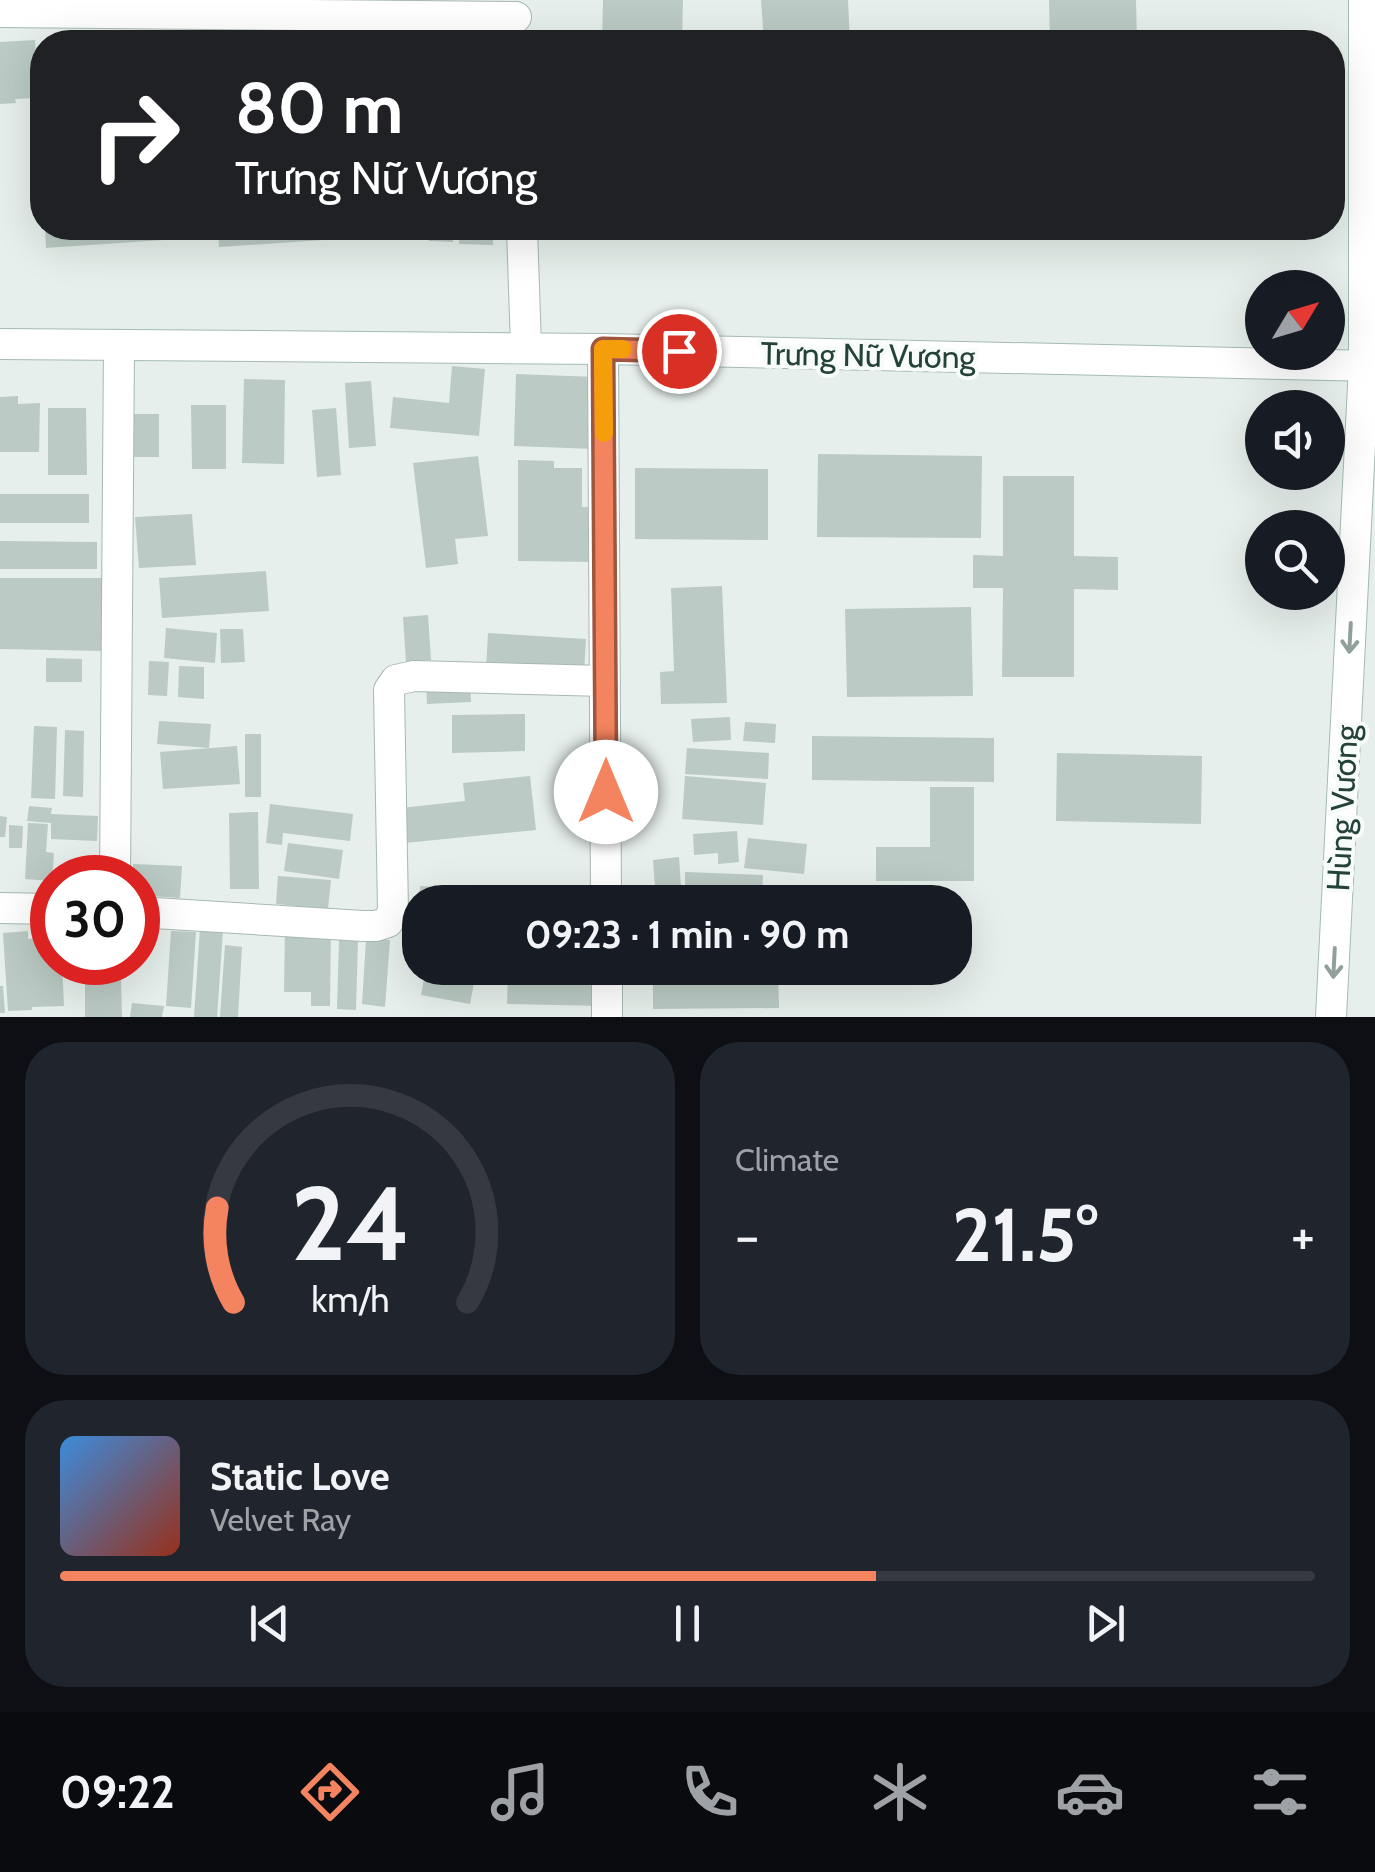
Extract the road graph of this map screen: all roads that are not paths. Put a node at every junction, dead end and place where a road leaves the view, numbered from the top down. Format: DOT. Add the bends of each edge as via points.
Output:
graph roads {
  1 [pos="1364,0"];
  2 [pos="96,6"];
  3 [pos="0,12"];
  4 [pos="517,20"];
  5 [pos="522,240"];
  6 [pos="0,344"];
  7 [pos="119,345"];
  8 [pos="526,348"];
  9 [pos="603,349"];
  10 [pos="1370,366"];
  11 [pos="605,681"];
  12 [pos="115,855"];
  13 [pos="606,885"];
  14 [pos="0,908"];
  15 [pos="30,909"];
  16 [pos="160,913"];
  17 [pos="607,985"];
  18 [pos="607,1017"];
  19 [pos="1331,1017"];
  1 -- 10 [label="street, Hùng Vương"];
  2 -- 3 [label="street"];
  2 -- 4 [label="street"];
  5 -- 8 [label="street"];
  6 -- 7 [label="street, Trưng Nữ Vương"];
  7 -- 8 [label="street, Trưng Nữ Vương"];
  7 -- 12 [label="street"];
  8 -- 9 [label="street, Trưng Nữ Vương"];
  9 -- 10 [label="street, Trưng Nữ Vương"];
  9 -- 11 [label="street"];
  10 -- 19 [label="street, Hùng Vương, one-way"];
  11 -- 13 [label="street"];
  11 -- 16 [label="street" via="396,680 389,690 388,922"];
  14 -- 15 [label="street"];
  17 -- 18 [label="street"];
}
